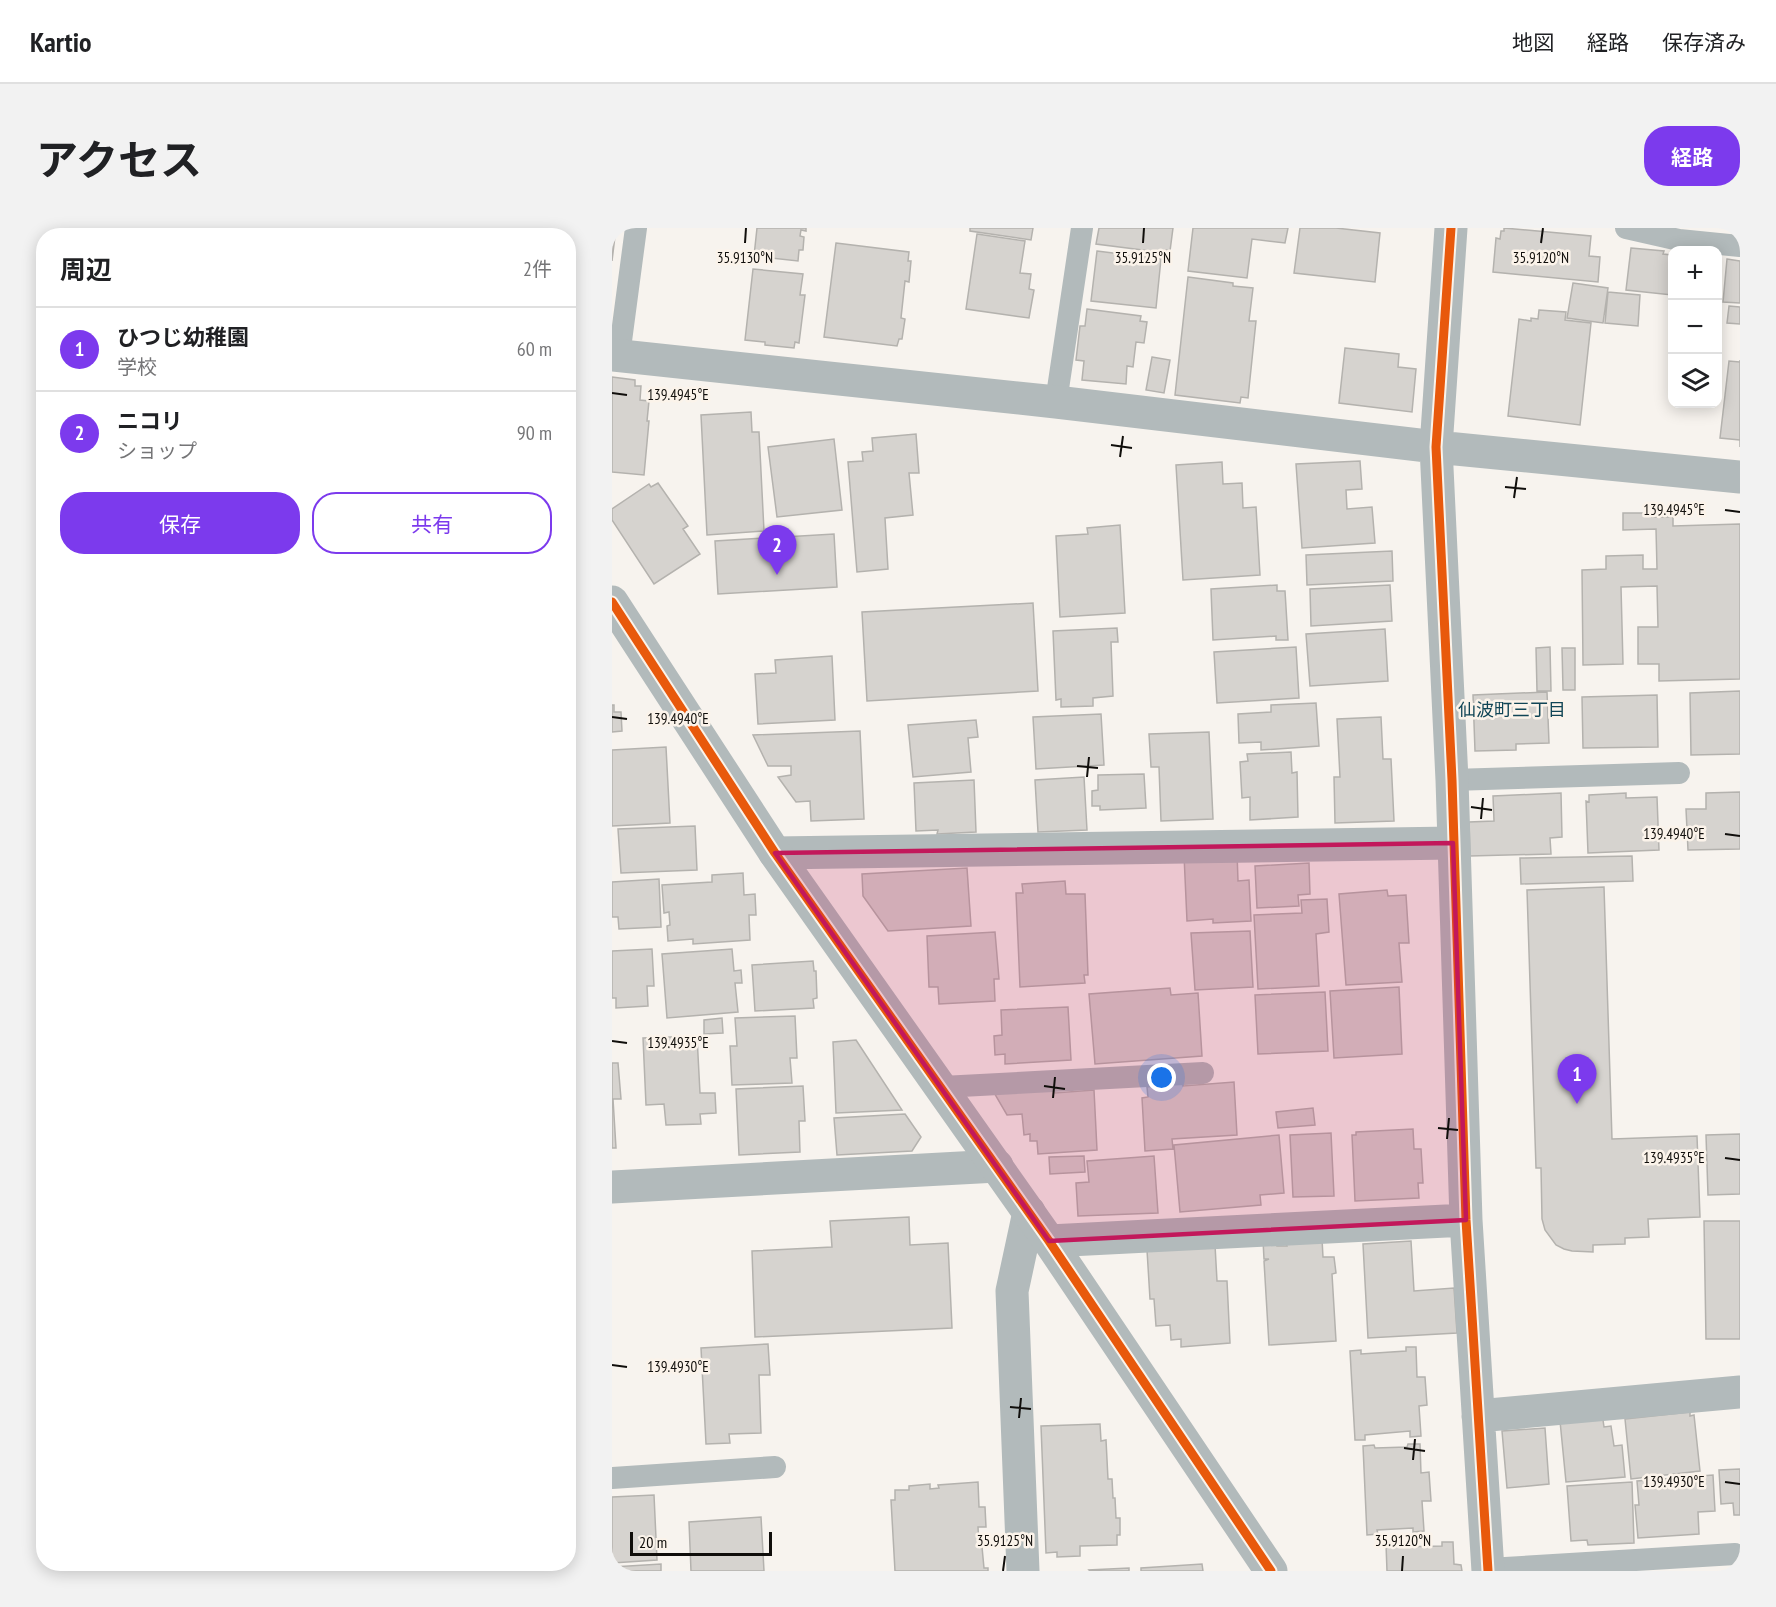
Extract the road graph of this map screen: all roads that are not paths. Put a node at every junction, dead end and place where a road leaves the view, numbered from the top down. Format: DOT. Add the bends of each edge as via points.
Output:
graph roads {
  1 [pos="636,228"];
  2 [pos="1082,228"];
  3 [pos="1451,228"];
  4 [pos="1626,228"];
  5 [pos="1740,246"];
  6 [pos="616,356"];
  7 [pos="1056,402"];
  8 [pos="1436,447"];
  9 [pos="1740,477"];
  10 [pos="612,602"];
  11 [pos="1679,773"];
  12 [pos="1452,780"];
  13 [pos="1453,843"];
  14 [pos="775,853"];
  15 [pos="1203,1073"];
  16 [pos="942,1087"];
  17 [pos="997,1166"];
  18 [pos="612,1186"];
  19 [pos="1029,1212"];
  20 [pos="1466,1220"];
  21 [pos="1049,1241"];
  22 [pos="1740,1392"];
  23 [pos="1478,1416"];
  24 [pos="775,1467"];
  25 [pos="612,1478"];
  26 [pos="1735,1554"];
  27 [pos="1488,1570"];
  28 [pos="1023,1571"];
  29 [pos="1271,1571"];
  1 -- 6 [label="lane"];
  2 -- 7 [label="lane"];
  3 -- 8 [label="street"];
  4 -- 5 [label="lane" via="1678,240"];
  6 -- 7 [label="street"];
  7 -- 8 [label="street"];
  8 -- 9 [label="street"];
  8 -- 12 [label="street"];
  10 -- 14 [label="street"];
  11 -- 12 [label="lane"];
  12 -- 13 [label="street"];
  13 -- 14 [label="street"];
  13 -- 20 [label="street"];
  14 -- 16 [label="street"];
  15 -- 16 [label="lane"];
  16 -- 17 [label="street"];
  17 -- 18 [label="street"];
  17 -- 19 [label="street"];
  19 -- 21 [label="street"];
  19 -- 28 [label="street" via="1012,1291"];
  20 -- 21 [label="street"];
  20 -- 23 [label="street"];
  21 -- 29 [label="street"];
  22 -- 23 [label="street"];
  23 -- 27 [label="street"];
  24 -- 25 [label="lane"];
  26 -- 27 [label="lane"];
}
